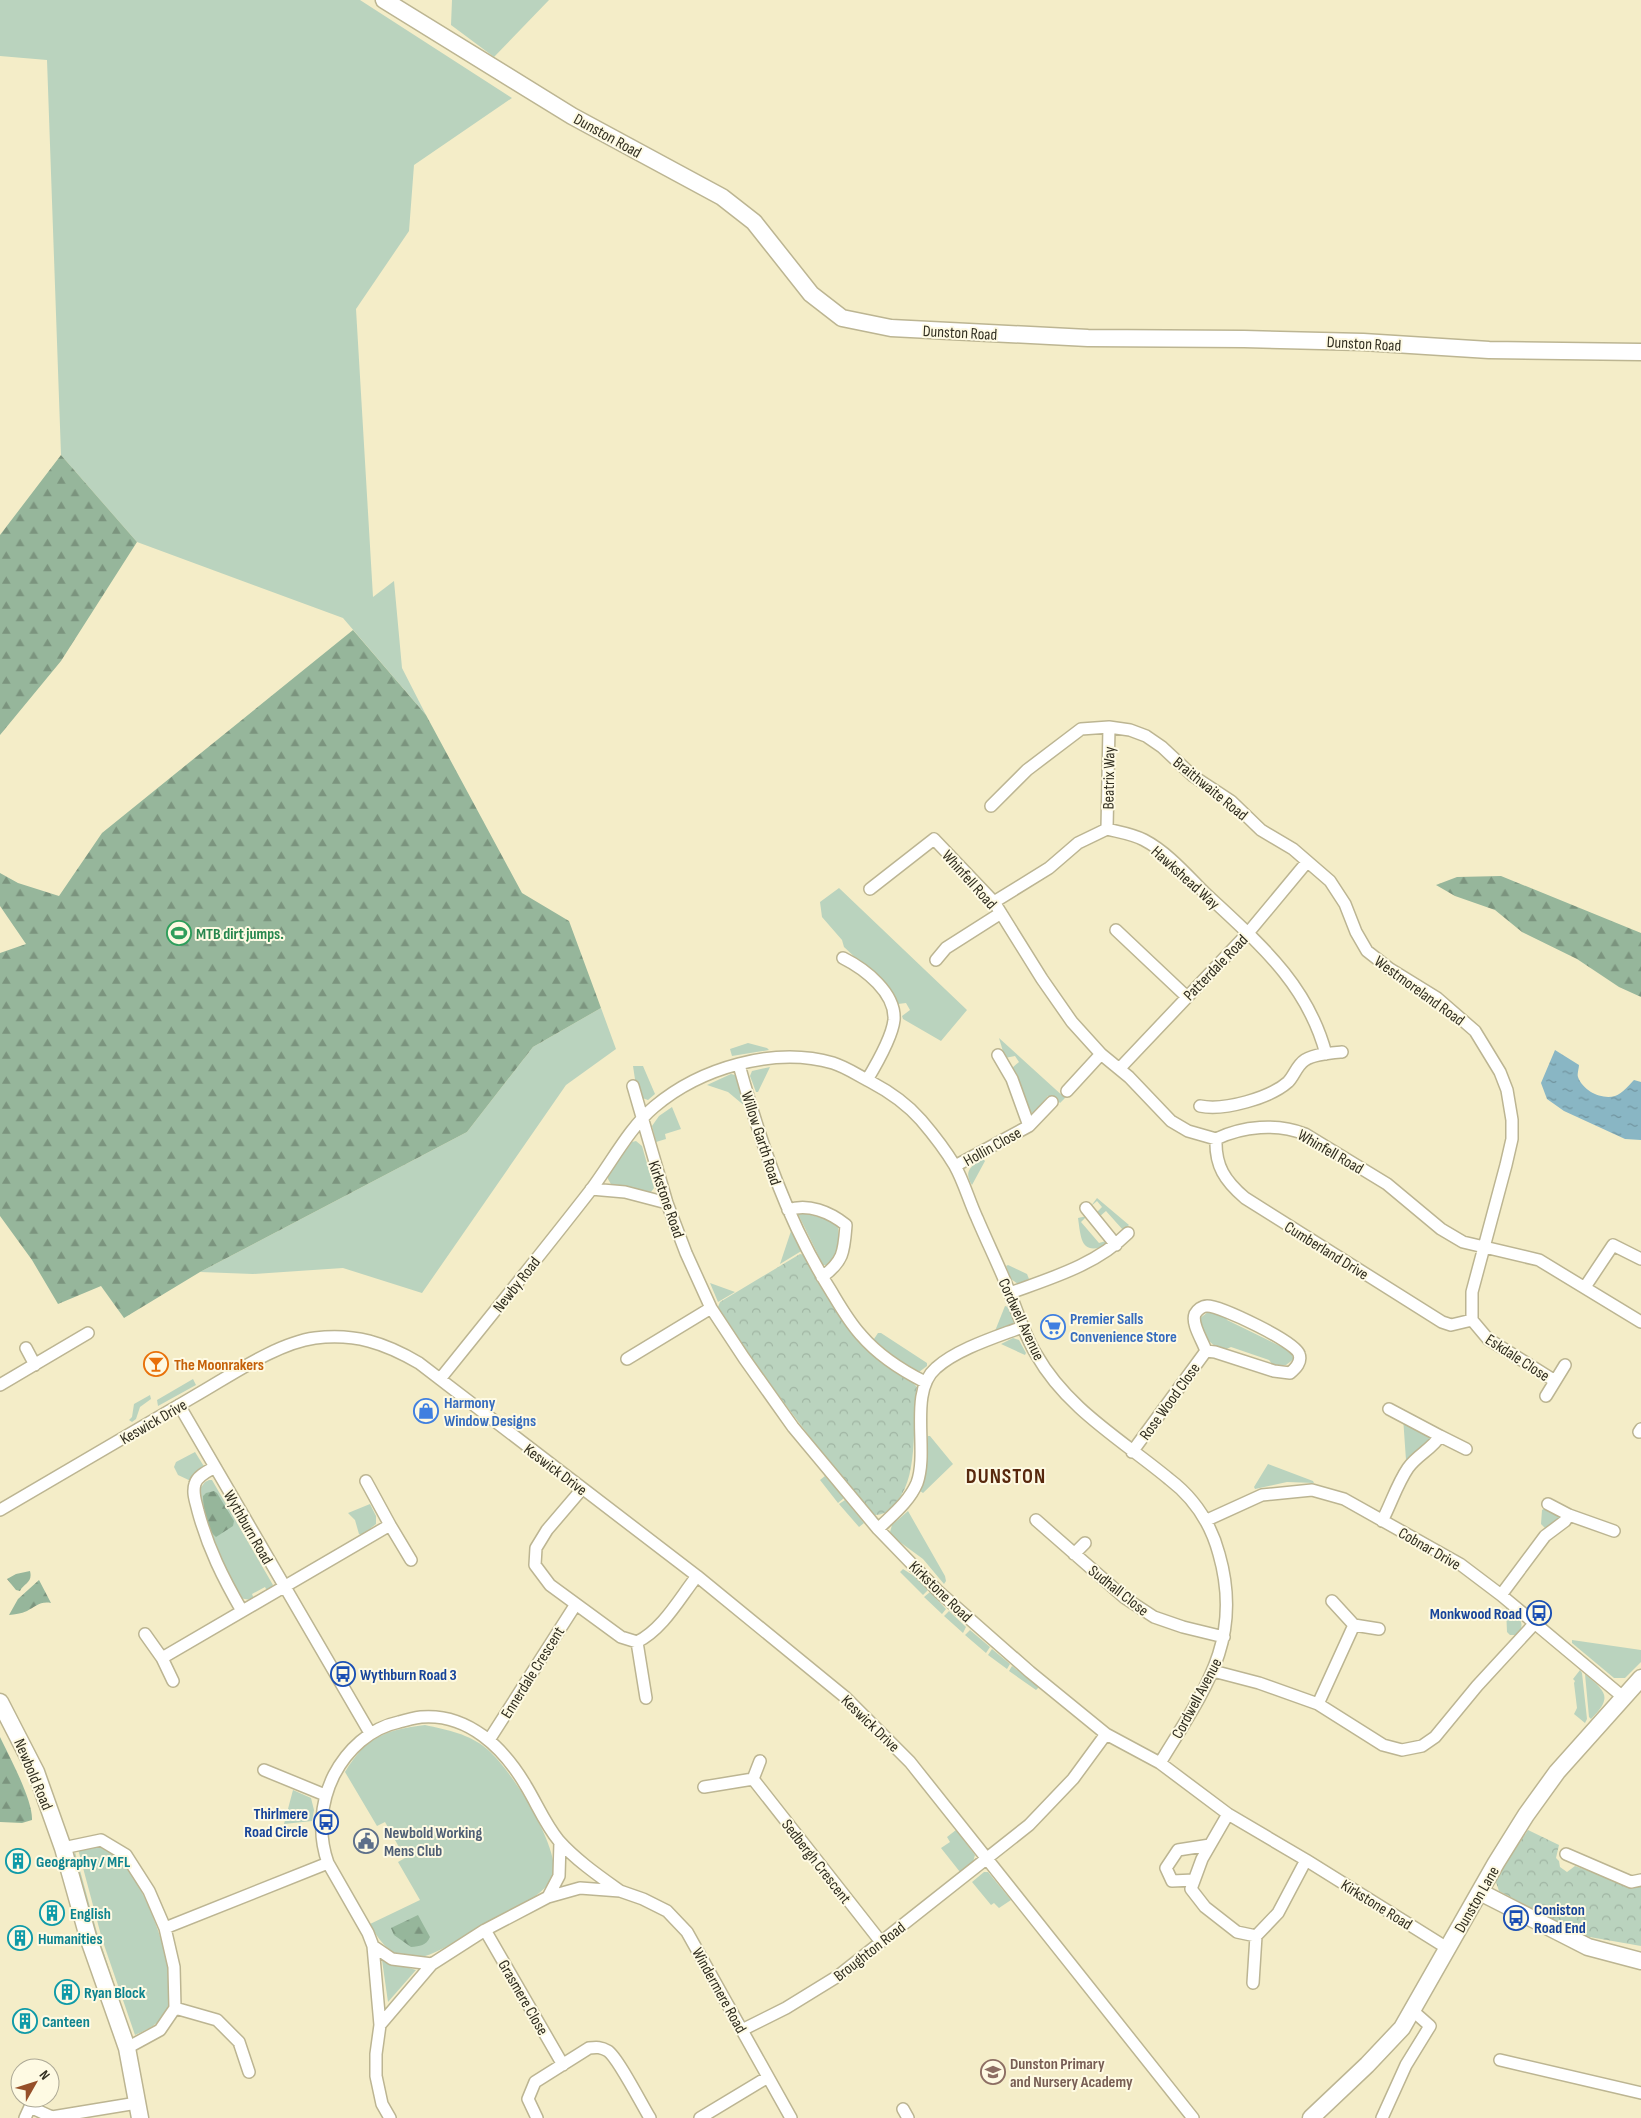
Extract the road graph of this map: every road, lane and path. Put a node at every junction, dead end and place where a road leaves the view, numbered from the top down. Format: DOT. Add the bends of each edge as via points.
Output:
graph roads {
  1 [pos="384,0"];
  2 [pos="1641,352"];
  3 [pos="1109,727"];
  4 [pos="991,806"];
  5 [pos="1107,829"];
  6 [pos="1307,862"];
  7 [pos="870,889"];
  8 [pos="994,902"];
  9 [pos="1001,913"];
  10 [pos="1116,930"];
  11 [pos="1248,933"];
  12 [pos="843,958"];
  13 [pos="936,960"];
  14 [pos="1187,997"];
  15 [pos="1342,1052"];
  16 [pos="1101,1054"];
  17 [pos="1326,1054"];
  18 [pos="998,1055"];
  19 [pos="739,1065"];
  20 [pos="1120,1068"];
  21 [pos="867,1080"];
  22 [pos="632,1086"];
  23 [pos="1067,1091"];
  24 [pos="1052,1102"];
  25 [pos="1200,1106"];
  26 [pos="641,1120"];
  27 [pos="1029,1126"];
  28 [pos="1216,1139"];
  29 [pos="955,1166"];
  30 [pos="591,1189"];
  31 [pos="667,1203"];
  32 [pos="1086,1208"];
  33 [pos="788,1210"];
  34 [pos="1128,1233"];
  35 [pos="1116,1245"];
  36 [pos="1484,1247"];
  37 [pos="1641,1259"];
  38 [pos="822,1277"];
  39 [pos="1585,1287"];
  40 [pos="1010,1294"];
  41 [pos="711,1308"];
  42 [pos="1472,1320"];
  43 [pos="1641,1322"];
  44 [pos="1022,1327"];
  45 [pos="88,1333"];
  46 [pos="26,1348"];
  47 [pos="1206,1351"];
  48 [pos="627,1358"];
  49 [pos="35,1364"];
  50 [pos="1565,1365"];
  51 [pos="440,1379"];
  52 [pos="1555,1381"];
  53 [pos="925,1382"];
  54 [pos="0,1385"];
  55 [pos="1546,1396"];
  56 [pos="179,1405"];
  57 [pos="1389,1409"];
  58 [pos="1440,1436"];
  59 [pos="1466,1449"];
  60 [pos="1132,1452"];
  61 [pos="215,1467"];
  62 [pos="366,1481"];
  63 [pos="582,1489"];
  64 [pos="1548,1504"];
  65 [pos="0,1510"];
  66 [pos="1569,1515"];
  67 [pos="1036,1520"];
  68 [pos="1207,1520"];
  69 [pos="1382,1521"];
  70 [pos="390,1525"];
  71 [pos="878,1529"];
  72 [pos="1614,1531"];
  73 [pos="1085,1543"];
  74 [pos="1074,1554"];
  75 [pos="411,1560"];
  76 [pos="697,1576"];
  77 [pos="284,1587"];
  78 [pos="1501,1595"];
  79 [pos="1332,1601"];
  80 [pos="576,1604"];
  81 [pos="242,1611"];
  82 [pos="1535,1623"];
  83 [pos="1354,1625"];
  84 [pos="1379,1629"];
  85 [pos="145,1634"];
  86 [pos="1224,1636"];
  87 [pos="637,1642"];
  88 [pos="162,1658"];
  89 [pos="1213,1671"];
  90 [pos="1641,1678"];
  91 [pos="173,1680"];
  92 [pos="1623,1697"];
  93 [pos="646,1698"];
  94 [pos="0,1702"];
  95 [pos="1318,1704"];
  96 [pos="370,1733"];
  97 [pos="1106,1734"];
  98 [pos="489,1740"];
  99 [pos="760,1761"];
  100 [pos="1160,1763"];
  101 [pos="264,1770"];
  102 [pos="753,1779"];
  103 [pos="704,1787"];
  104 [pos="325,1796"];
  105 [pos="1228,1814"];
  106 [pos="560,1842"];
  107 [pos="1210,1845"];
  108 [pos="63,1848"];
  109 [pos="1566,1854"];
  110 [pos="986,1857"];
  111 [pos="1306,1860"];
  112 [pos="328,1863"];
  113 [pos="1194,1880"];
  114 [pos="1641,1880"];
  115 [pos="620,1891"];
  116 [pos="1480,1892"];
  117 [pos="548,1897"];
  118 [pos="165,1928"];
  119 [pos="485,1930"];
  120 [pos="1256,1936"];
  121 [pos="881,1942"];
  122 [pos="373,1946"];
  123 [pos="1447,1948"];
  124 [pos="1641,1961"];
  125 [pos="432,1964"];
  126 [pos="1252,1983"];
  127 [pos="175,2008"];
  128 [pos="1413,2011"];
  129 [pos="380,2024"];
  130 [pos="742,2030"];
  131 [pos="127,2048"];
  132 [pos="1500,2060"];
  133 [pos="562,2065"];
  134 [pos="249,2072"];
  135 [pos="768,2077"];
  136 [pos="1641,2093"];
  137 [pos="139,2111"];
  138 [pos="27,2113"];
  139 [pos="1319,2115"];
  140 [pos="71,2116"];
  141 [pos="390,2118"];
  142 [pos="536,2118"];
  143 [pos="650,2118"];
  144 [pos="700,2118"];
  145 [pos="790,2118"];
  146 [pos="1193,2118"];
  147 [pos="1382,2118"];
  1 -- 2 [label="main road, Dunston Road" via="572,116 722,197 754,222 811,294 842,318 891,328 1088,338 1264,339 1489,350"];
  3 -- 4 [label="street, Braithwaite Road" via="1081,728 1026,770"];
  3 -- 5 [label="street, Beatrix Way"];
  3 -- 6 [label="street, Braithwaite Road" via="1146,736 1193,776 1231,801 1260,830 1293,849"];
  5 -- 8 [label="street" via="1078,843 1049,868"];
  5 -- 11 [label="street, Hawkshead Way" via="1143,839 1156,848"];
  6 -- 11 [label="street, Patterdale Road"];
  6 -- 36 [label="street, Westmoreland Road" via="1330,881 1345,904 1367,951 1437,998 1475,1031 1500,1072 1511,1107 1512,1139"];
  7 -- 8 [label="street, Whinfell Road" via="934,839"];
  8 -- 9 [label="street, Whinfell Road"];
  9 -- 13 [label="street, Whinfell Road" via="946,948"];
  9 -- 16 [label="street, Whinfell Road" via="1072,1022"];
  10 -- 14 [label="street"];
  11 -- 14 [label="street, Patterdale Road"];
  11 -- 17 [label="street, Hawkshead Way" via="1296,985 1320,1032"];
  12 -- 21 [label="street" via="857,965 891,1000 894,1020 882,1054"];
  14 -- 20 [label="street, Patterdale Road"];
  15 -- 17 [label="street"];
  16 -- 20 [label="street, Whinfell Road"];
  16 -- 23 [label="street"];
  17 -- 25 [label="street" via="1304,1061 1288,1081 1256,1097 1228,1106"];
  18 -- 27 [label="street, Hollin Close" via="1012,1079"];
  19 -- 21 [label="street, Cordwell Avenue" via="804,1058 835,1064"];
  19 -- 26 [label="street, Cordwell Avenue" via="684,1086 660,1101"];
  19 -- 33 [label="street, Willow Garth Road" via="771,1170"];
  20 -- 28 [label="street, Whinfell Road" via="1172,1121 1188,1131"];
  21 -- 29 [label="street, Cordwell Avenue" via="894,1094 921,1120"];
  22 -- 26 [label="street, Kirkstone Road"];
  24 -- 27 [label="street, Hollin Close"];
  26 -- 30 [label="street, Newby Road"];
  26 -- 31 [label="street, Kirkstone Road"];
  27 -- 29 [label="street, Hollin Close"];
  28 -- 36 [label="street, Whinfell Road" via="1256,1127 1290,1128 1319,1141 1387,1184 1441,1229 1464,1242"];
  28 -- 42 [label="street, Cumberland Drive" via="1215,1155 1224,1177 1245,1198 1442,1322 1451,1325"];
  29 -- 40 [label="street, Cordwell Avenue"];
  30 -- 31 [label="street" via="625,1192"];
  30 -- 51 [label="street, Newby Road"];
  31 -- 41 [label="street, Kirkstone Road"];
  32 -- 35 [label="street"];
  33 -- 38 [label="street, Willow Garth Road"];
  33 -- 38 [label="street" via="797,1207 814,1209 835,1216 846,1225 845,1243 837,1266"];
  34 -- 35 [label="street"];
  35 -- 40 [label="street" via="1076,1268"];
  36 -- 39 [label="street, Whinfell Road" via="1540,1260"];
  36 -- 42 [label="street, Eskdale Close" via="1472,1292"];
  37 -- 39 [label="street" via="1613,1245"];
  38 -- 53 [label="street, Willow Garth Road" via="860,1335 902,1371"];
  39 -- 43 [label="street, Whinfell Road"];
  40 -- 44 [label="street, Cordwell Avenue"];
  41 -- 48 [label="street"];
  41 -- 71 [label="street, Kirkstone Road" via="793,1427"];
  42 -- 52 [label="street, Eskdale Close" via="1488,1339"];
  44 -- 53 [label="street" via="948,1359 935,1368"];
  44 -- 60 [label="street, Cordwell Avenue" via="1036,1356 1063,1391"];
  45 -- 49 [label="street"];
  46 -- 49 [label="street"];
  47 -- 47 [label="street, Rose Wood Close" via="1290,1373 1300,1360 1293,1345 1248,1321 1206,1306 1200,1308 1194,1319"];
  47 -- 60 [label="street, Rose Wood Close"];
  49 -- 54 [label="street"];
  50 -- 52 [label="street, Eskdale Close"];
  51 -- 56 [label="street, Keswick Drive" via="396,1349 369,1340 314,1338 270,1353"];
  51 -- 63 [label="street, Keswick Drive"];
  52 -- 55 [label="street, Eskdale Close"];
  53 -- 71 [label="street" via="917,1481 908,1499"];
  56 -- 61 [label="street, Wythburn Road"];
  56 -- 65 [label="street, Keswick Drive"];
  57 -- 58 [label="street"];
  58 -- 59 [label="street"];
  58 -- 69 [label="street" via="1436,1444 1417,1457 1407,1469"];
  60 -- 68 [label="street, Cordwell Avenue" via="1171,1480"];
  61 -- 77 [label="street, Wythburn Road"];
  61 -- 81 [label="street" via="195,1482 194,1492 212,1556"];
  62 -- 70 [label="street"];
  63 -- 76 [label="street, Keswick Drive"];
  63 -- 80 [label="street" via="547,1530 536,1548 535,1564 550,1586"];
  64 -- 66 [label="street"];
  66 -- 72 [label="street"];
  66 -- 78 [label="street" via="1565,1522 1545,1536"];
  67 -- 74 [label="street, Sudhall Close"];
  68 -- 69 [label="street, Cobnar Drive" via="1262,1495 1312,1490 1344,1499"];
  68 -- 86 [label="street, Cordwell Avenue" via="1226,1575 1228,1609"];
  69 -- 78 [label="street, Cobnar Drive" via="1460,1564"];
  70 -- 75 [label="street"];
  70 -- 77 [label="street"];
  71 -- 97 [label="street, Kirkstone Road" via="939,1592"];
  73 -- 74 [label="street, Sudhall Close"];
  74 -- 86 [label="street, Sudhall Close" via="1125,1598 1154,1617"];
  76 -- 87 [label="street" via="649,1636"];
  76 -- 110 [label="street, Keswick Drive" via="845,1697 910,1762"];
  77 -- 81 [label="street"];
  77 -- 96 [label="street, Wythburn Road"];
  78 -- 82 [label="street, Cobnar Drive"];
  79 -- 83 [label="street"];
  80 -- 87 [label="street" via="621,1637"];
  80 -- 98 [label="street, Ennerdale Crescent"];
  81 -- 88 [label="street"];
  82 -- 92 [label="street, Cobnar Drive"];
  82 -- 95 [label="street" via="1435,1737 1422,1746 1402,1750 1383,1746"];
  83 -- 84 [label="street"];
  83 -- 95 [label="street"];
  85 -- 88 [label="street"];
  86 -- 89 [label="street, Cordwell Avenue"];
  87 -- 93 [label="street"];
  88 -- 91 [label="street"];
  89 -- 95 [label="street"];
  89 -- 100 [label="street, Cordwell Avenue"];
  90 -- 92 [label="main road, Dunston Lane"];
  92 -- 116 [label="main road, Dunston Lane" via="1557,1772 1526,1815"];
  94 -- 108 [label="main road, Newbold Road" via="36,1772"];
  96 -- 98 [label="street, Windermere Road" via="392,1724 429,1717 468,1726"];
  96 -- 104 [label="street" via="342,1761"];
  97 -- 100 [label="street, Kirkstone Road"];
  97 -- 110 [label="street" via="1073,1780 1029,1825"];
  98 -- 106 [label="street, Windermere Road" via="508,1758"];
  99 -- 102 [label="street"];
  100 -- 105 [label="street, Kirkstone Road"];
  101 -- 104 [label="street"];
  102 -- 103 [label="street"];
  102 -- 121 [label="street, Sedbergh Crescent"];
  104 -- 112 [label="street" via="321,1822"];
  105 -- 107 [label="street"];
  105 -- 111 [label="street, Kirkstone Road"];
  106 -- 115 [label="street, Windermere Road"];
  106 -- 117 [label="street" via="559,1876"];
  107 -- 113 [label="street"];
  107 -- 113 [label="street" via="1178,1850 1166,1868 1172,1881"];
  108 -- 118 [label="street" via="101,1840 126,1855 149,1891"];
  108 -- 131 [label="main road, Newbold Road" via="88,1937"];
  109 -- 114 [label="street" via="1631,1882"];
  110 -- 121 [label="street, Broughton Road"];
  110 -- 146 [label="street, Keswick Drive"];
  111 -- 120 [label="street" via="1278,1913"];
  111 -- 123 [label="street, Kirkstone Road"];
  112 -- 118 [label="street"];
  112 -- 122 [label="street"];
  113 -- 120 [label="street" via="1191,1889 1205,1907 1237,1932"];
  115 -- 117 [label="street, Windermere Road" via="580,1888"];
  115 -- 130 [label="street, Windermere Road" via="667,1912 688,1932"];
  116 -- 123 [label="main road, Dunston Lane"];
  116 -- 124 [label="main road" via="1588,1947"];
  117 -- 119 [label="street, Windermere Road"];
  118 -- 127 [label="street" via="174,1967"];
  119 -- 125 [label="street, Windermere Road"];
  119 -- 133 [label="street, Grasmere Close"];
  120 -- 126 [label="street"];
  121 -- 130 [label="street, Broughton Road" via="838,1976"];
  122 -- 125 [label="street" via="392,1958"];
  122 -- 129 [label="street"];
  123 -- 128 [label="main road, Dunston Lane"];
  125 -- 129 [label="street, Windermere Road"];
  127 -- 131 [label="street" via="160,2030"];
  127 -- 134 [label="street" via="217,2020 239,2042"];
  128 -- 139 [label="main road, Dunston Lane" via="1402,2028"];
  128 -- 147 [label="street" via="1430,2026 1406,2065"];
  129 -- 141 [label="street" via="376,2076 382,2104"];
  130 -- 135 [label="street, Windermere Road"];
  131 -- 137 [label="main road, Newbold Road"];
  132 -- 136 [label="street"];
  133 -- 142 [label="street" via="535,2082 530,2090 528,2099"];
  133 -- 143 [label="street" via="590,2048 600,2047 610,2052"];
  135 -- 144 [label="street"];
  135 -- 145 [label="street, Windermere Road"];
  137 -- 140 [label="street"];
  138 -- 140 [label="street"];
}
